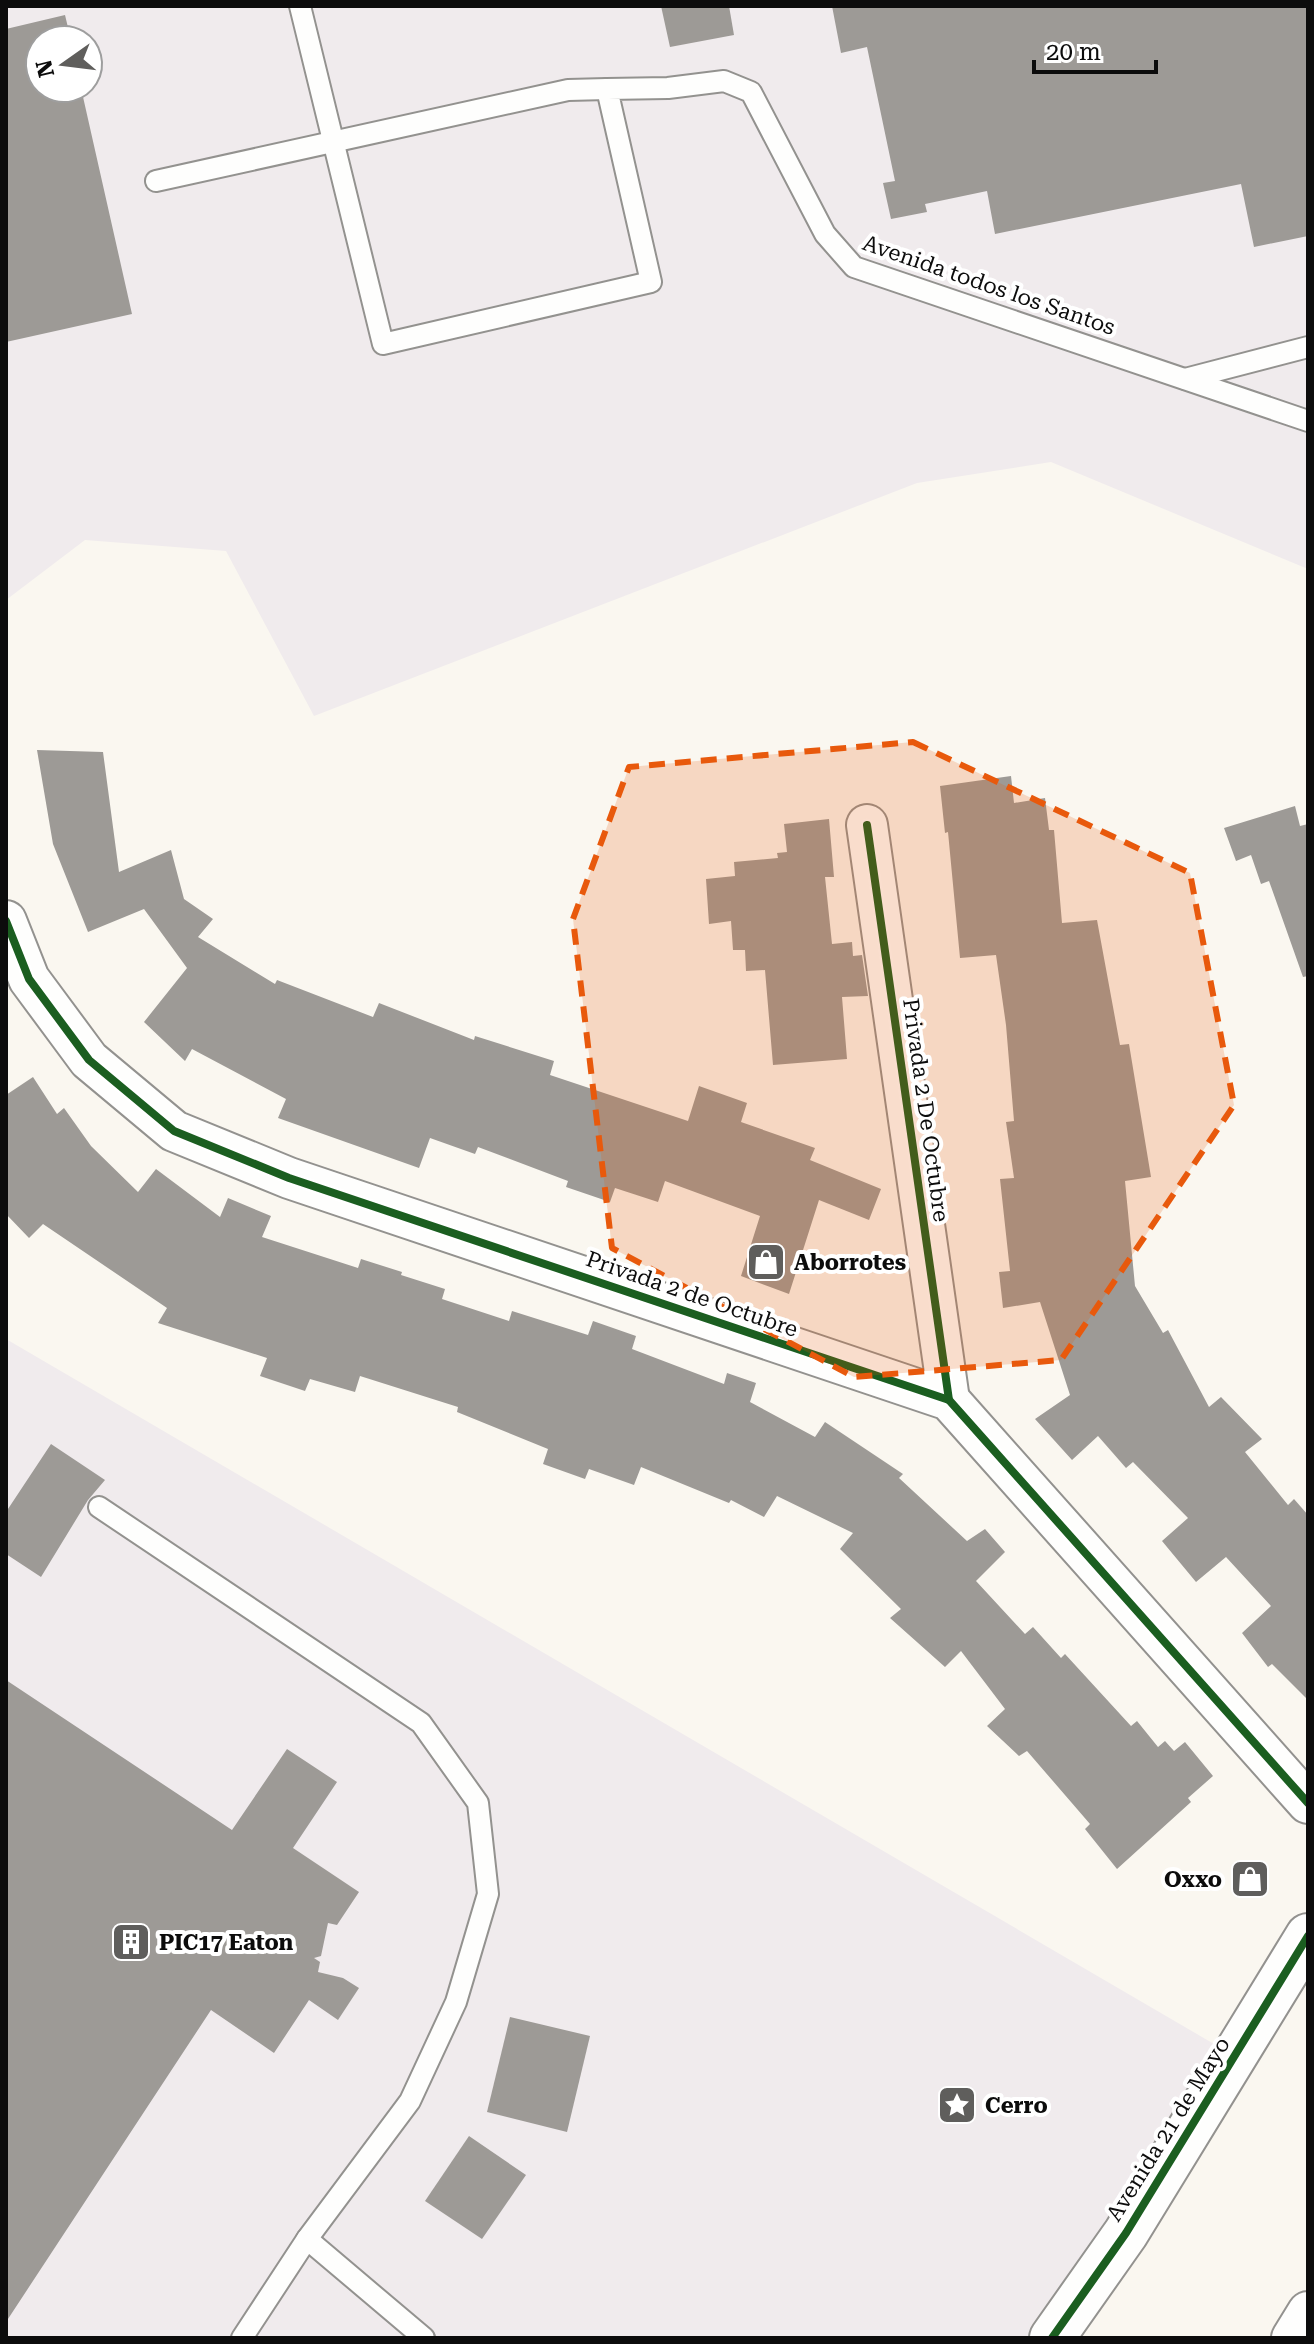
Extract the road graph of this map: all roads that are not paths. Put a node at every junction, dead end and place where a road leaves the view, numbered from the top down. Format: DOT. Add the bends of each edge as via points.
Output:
graph roads {
  1 [pos="300,6"];
  2 [pos="607,89"];
  3 [pos="334,143"];
  4 [pos="156,181"];
  5 [pos="1308,347"];
  6 [pos="1185,379"];
  7 [pos="1308,421"];
  8 [pos="867,825"];
  9 [pos="6,921"];
  10 [pos="949,1400"];
  11 [pos="99,1507"];
  12 [pos="1308,1803"];
  13 [pos="1308,1936"];
  14 [pos="307,2239"];
  15 [pos="1308,2312"];
  16 [pos="242,2338"];
  17 [pos="424,2338"];
  18 [pos="1052,2338"];
  19 [pos="1292,2338"];
  1 -- 3 [label="lane"];
  2 -- 3 [label="lane, Avenida todos los Santos" via="568,90"];
  2 -- 3 [label="lane" via="651,282 383,344"];
  2 -- 6 [label="lane, Avenida todos los Santos" via="724,81 751,92 825,234 854,267"];
  3 -- 4 [label="lane, Avenida todos los Santos"];
  5 -- 6 [label="lane"];
  6 -- 7 [label="lane, Avenida todos los Santos"];
  8 -- 10 [label="street, Privada 2 De Octubre"];
  9 -- 10 [label="street, Privada 2 de Octubre" via="29,979 89,1060 174,1131 289,1178"];
  10 -- 12 [label="street, Privada 2 de Octubre"];
  11 -- 14 [label="lane" via="421,1723 478,1803 488,1894 456,2002 410,2101"];
  13 -- 18 [label="street, Avenida 21 de Mayo" via="1126,2233"];
  14 -- 16 [label="lane"];
  14 -- 17 [label="lane"];
  15 -- 19 [label="street"];
}
